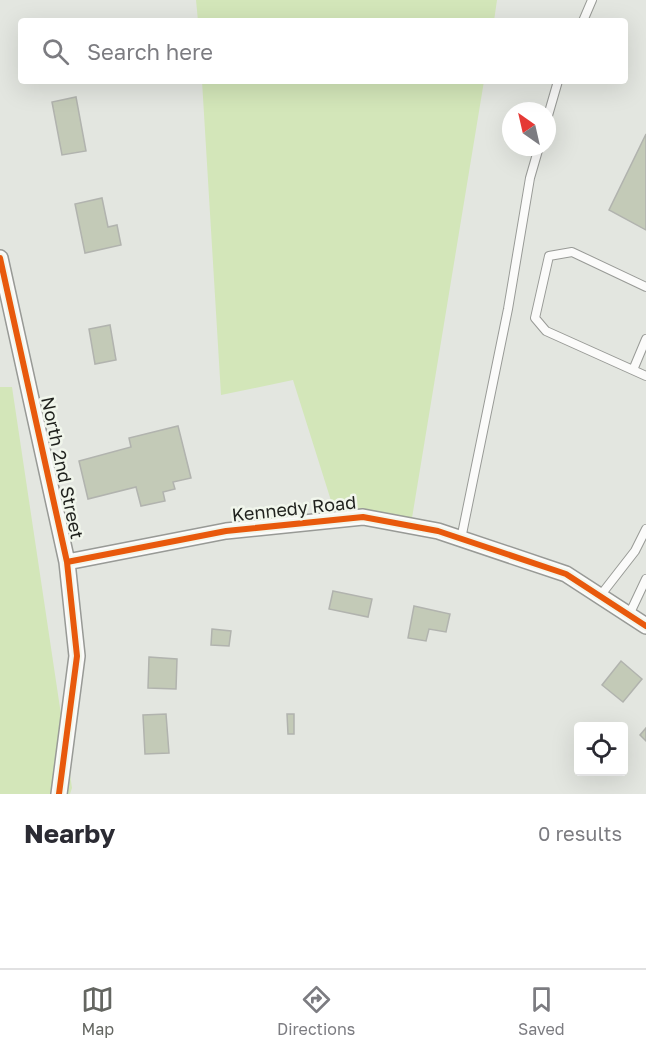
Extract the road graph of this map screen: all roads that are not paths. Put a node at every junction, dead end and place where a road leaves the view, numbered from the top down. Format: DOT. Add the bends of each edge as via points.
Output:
graph roads {
  1 [pos="592,0"];
  2 [pos="584,18"];
  3 [pos="557,84"];
  4 [pos="552,102"];
  5 [pos="536,156"];
  6 [pos="0,258"];
  7 [pos="646,287"];
  8 [pos="646,339"];
  9 [pos="633,370"];
  10 [pos="646,376"];
  11 [pos="646,529"];
  12 [pos="461,539"];
  13 [pos="67,562"];
  14 [pos="646,579"];
  15 [pos="600,596"];
  16 [pos="629,615"];
  17 [pos="646,626"];
  18 [pos="58,794"];
  1 -- 2 [label="lane"];
  3 -- 4 [label="lane"];
  5 -- 12 [label="lane"];
  6 -- 13 [label="street, North 2nd Street"];
  7 -- 9 [label="lane" via="572,252 549,256 535,318 546,331"];
  8 -- 9 [label="lane"];
  9 -- 10 [label="lane"];
  11 -- 15 [label="lane" via="635,551"];
  12 -- 13 [label="street, Kennedy Road" via="363,517 225,531"];
  12 -- 15 [label="street, Kennedy Road" via="566,574"];
  13 -- 18 [label="street, North 2nd Street" via="77,656"];
  14 -- 16 [label="lane"];
  15 -- 16 [label="street, Kennedy Road"];
  16 -- 17 [label="street, Kennedy Road"];
}
